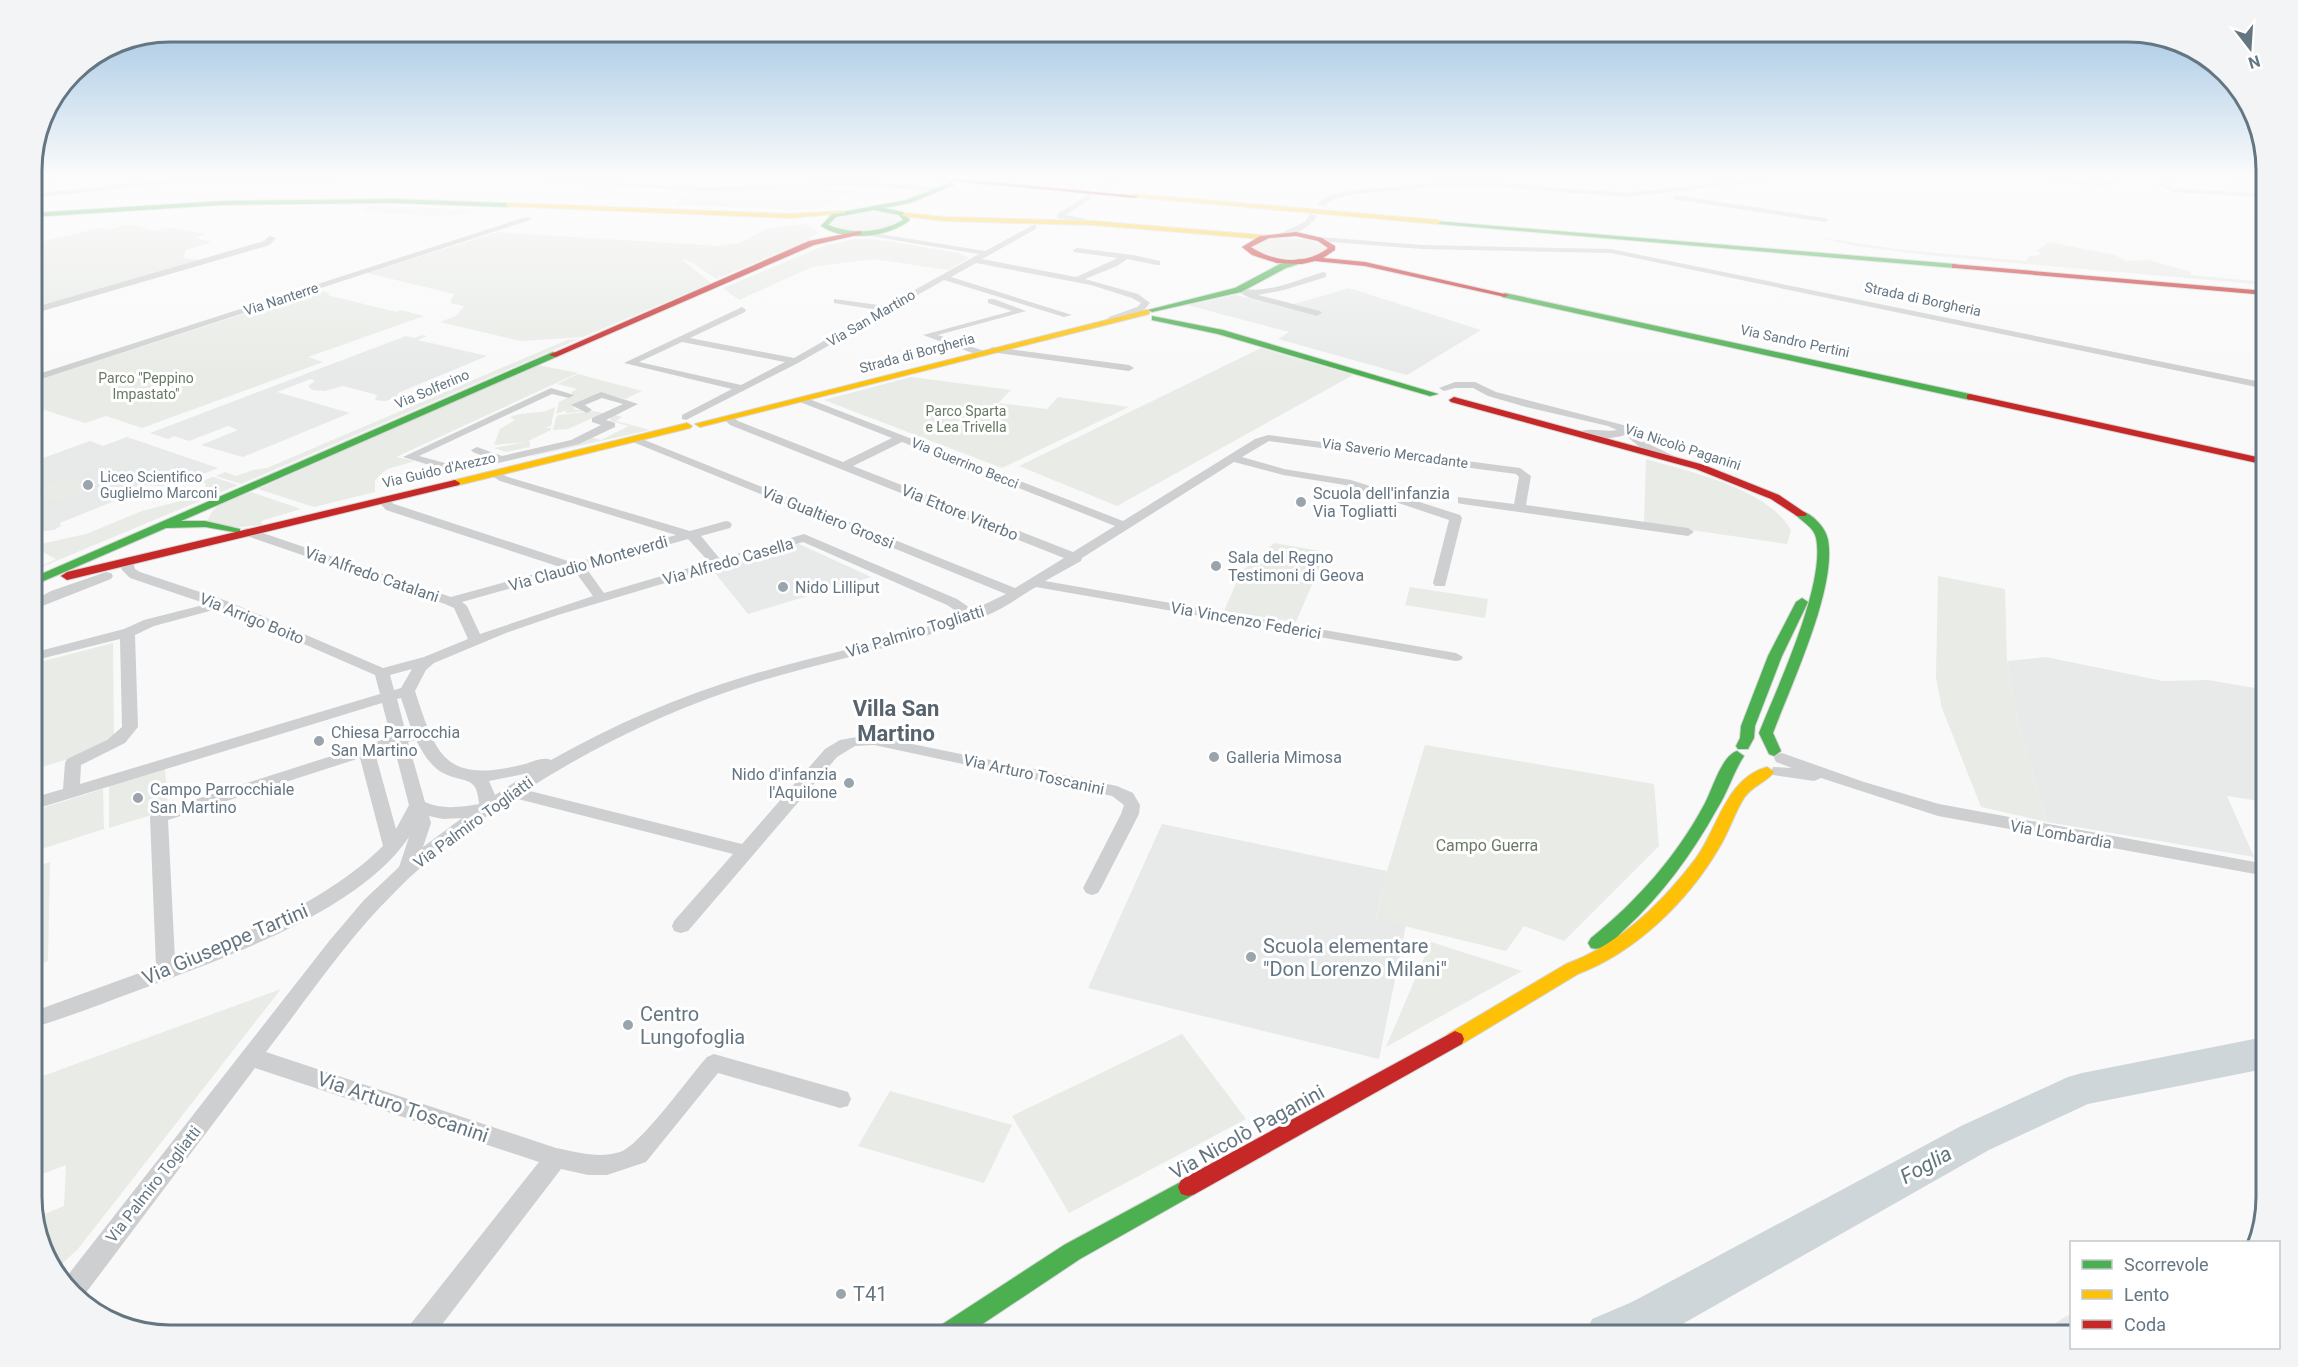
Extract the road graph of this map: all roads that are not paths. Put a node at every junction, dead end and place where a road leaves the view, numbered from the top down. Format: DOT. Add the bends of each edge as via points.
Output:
graph roads {
  1 [pos="267,243"];
  2 [pos="456,243"];
  3 [pos="812,243"];
  4 [pos="958,243"];
  5 [pos="1004,243"];
  6 [pos="1226,243"];
  7 [pos="1248,243"];
  8 [pos="1325,243"];
  9 [pos="1328,243"];
  10 [pos="1341,243"];
  11 [pos="1377,243"];
  12 [pos="1650,243"];
  13 [pos="1733,243"];
  14 [pos="1246,248"];
  15 [pos="1077,250"];
  16 [pos="985,253"];
  17 [pos="1125,256"];
  18 [pos="1261,257"];
  19 [pos="1315,259"];
  20 [pos="975,260"];
  21 [pos="1299,261"];
  22 [pos="1157,263"];
  23 [pos="1269,274"];
  24 [pos="1323,275"];
  25 [pos="942,277"];
  26 [pos="1075,280"];
  27 [pos="2256,287"];
  28 [pos="1244,292"];
  29 [pos="2256,293"];
  30 [pos="837,301"];
  31 [pos="991,301"];
  32 [pos="42,308"];
  33 [pos="886,309"];
  34 [pos="742,310"];
  35 [pos="1159,312"];
  36 [pos="1317,313"];
  37 [pos="1067,315"];
  38 [pos="1096,326"];
  39 [pos="682,339"];
  40 [pos="987,352"];
  41 [pos="795,361"];
  42 [pos="1130,368"];
  43 [pos="42,376"];
  44 [pos="2256,384"];
  45 [pos="741,388"];
  46 [pos="1482,389"];
  47 [pos="1439,390"];
  48 [pos="569,394"];
  49 [pos="1458,395"];
  50 [pos="804,400"];
  51 [pos="587,410"];
  52 [pos="493,417"];
  53 [pos="696,418"];
  54 [pos="728,418"];
  55 [pos="510,421"];
  56 [pos="1623,428"];
  57 [pos="1582,433"];
  58 [pos="902,438"];
  59 [pos="637,440"];
  60 [pos="477,450"];
  61 [pos="2256,454"];
  62 [pos="1234,458"];
  63 [pos="1673,458"];
  64 [pos="501,459"];
  65 [pos="2256,460"];
  66 [pos="519,461"];
  67 [pos="843,466"];
  68 [pos="495,474"];
  69 [pos="215,500"];
  70 [pos="383,500"];
  71 [pos="1462,500"];
  72 [pos="1520,508"];
  73 [pos="205,524"];
  74 [pos="726,525"];
  75 [pos="1126,526"];
  76 [pos="154,527"];
  77 [pos="248,532"];
  78 [pos="1688,532"];
  79 [pos="169,535"];
  80 [pos="689,535"];
  81 [pos="169,550"];
  82 [pos="1076,558"];
  83 [pos="127,561"];
  84 [pos="718,564"];
  85 [pos="574,567"];
  86 [pos="1822,568"];
  87 [pos="106,576"];
  88 [pos="42,577"];
  89 [pos="42,580"];
  90 [pos="1037,582"];
  91 [pos="1440,583"];
  92 [pos="597,593"];
  93 [pos="1018,594"];
  94 [pos="42,601"];
  95 [pos="450,601"];
  96 [pos="222,604"];
  97 [pos="973,616"];
  98 [pos="129,632"];
  99 [pos="476,640"];
  100 [pos="42,654"];
  101 [pos="1456,657"];
  102 [pos="429,660"];
  103 [pos="382,673"];
  104 [pos="407,691"];
  105 [pos="388,697"];
  106 [pos="421,733"];
  107 [pos="399,740"];
  108 [pos="366,751"];
  109 [pos="1740,751"];
  110 [pos="570,754"];
  111 [pos="1775,763"];
  112 [pos="475,776"];
  113 [pos="71,792"];
  114 [pos="511,792"];
  115 [pos="42,801"];
  116 [pos="417,805"];
  117 [pos="488,808"];
  118 [pos="392,847"];
  119 [pos="746,851"];
  120 [pos="2256,868"];
  121 [pos="407,870"];
  122 [pos="1092,888"];
  123 [pos="681,926"];
  124 [pos="1572,969"];
  125 [pos="166,972"];
  126 [pos="42,1016"];
  127 [pos="249,1058"];
  128 [pos="840,1099"];
  129 [pos="556,1158"];
  130 [pos="77,1284"];
  131 [pos="426,1325"];
  132 [pos="960,1325"];
  1 -- 32 [label="street"];
  2 -- 43 [label="street, Via Nanterre"];
  3 -- 69 [label="main road, Via Solferino"];
  4 -- 16 [label="street"];
  5 -- 16 [label="street, Via San Martino"];
  6 -- 14 [label="main road, Via Sandro Pertini"];
  7 -- 14 [label="main road, Via Sandro Pertini"];
  8 -- 9 [label="street, Strada di Borgheria"];
  8 -- 10 [label="street, Strada di Borgheria"];
  8 -- 19 [label="main road, Via Sandro Pertini" via="1325,256"];
  8 -- 61 [label="main road, Via Sandro Pertini" via="1367,260"];
  11 -- 44 [label="street, Strada di Borgheria" via="1611,251"];
  12 -- 29 [label="main road"];
  13 -- 27 [label="main road"];
  14 -- 18 [label="main road, Via Sandro Pertini"];
  15 -- 17 [label="street"];
  16 -- 20 [label="street, Via San Martino"];
  17 -- 22 [label="street"];
  17 -- 26 [label="street"];
  18 -- 21 [label="main road, Via Sandro Pertini"];
  18 -- 23 [label="main road" via="1267,262"];
  19 -- 21 [label="main road, Via Sandro Pertini"];
  19 -- 65 [label="main road, Via Sandro Pertini" via="1365,264"];
  20 -- 25 [label="street, Via San Martino"];
  20 -- 26 [label="street"];
  21 -- 23 [label="main road, Strada di Borgheria"];
  23 -- 28 [label="main road, Strada di Borgheria"];
  24 -- 28 [label="street" via="1281,288"];
  25 -- 33 [label="street, Via San Martino"];
  25 -- 37 [label="street"];
  26 -- 38 [label="street" via="1146,303 1145,307"];
  28 -- 35 [label="main road, Strada di Borgheria"];
  28 -- 36 [label="street"];
  30 -- 33 [label="street"];
  31 -- 40 [label="street" via="1022,311 928,335"];
  33 -- 41 [label="street, Via San Martino"];
  34 -- 39 [label="street"];
  35 -- 38 [label="main road, Strada di Borgheria"];
  35 -- 47 [label="main road, Via Nicolò Paganini" via="1197,326"];
  38 -- 40 [label="main road, Strada di Borgheria"];
  39 -- 41 [label="street"];
  39 -- 45 [label="street" via="629,363"];
  40 -- 42 [label="street"];
  40 -- 50 [label="main road, Strada di Borgheria"];
  41 -- 45 [label="street, Via San Martino"];
  45 -- 53 [label="street, Via San Martino"];
  46 -- 47 [label="street" via="1464,384"];
  46 -- 49 [label="street" via="1464,389"];
  46 -- 56 [label="street"];
  47 -- 49 [label="main road, Via Nicolò Paganini" via="1441,399"];
  48 -- 52 [label="street" via="551,391"];
  49 -- 57 [label="main road, Via Nicolò Paganini"];
  50 -- 54 [label="main road, Strada di Borgheria"];
  50 -- 58 [label="street, Via Guerrino Becci"];
  51 -- 66 [label="street" via="576,405 601,395 633,404 596,420 611,425"];
  52 -- 55 [label="street"];
  52 -- 64 [label="street" via="410,457 456,470"];
  53 -- 54 [label="main road, Strada di Borgheria"];
  53 -- 59 [label="main road, Strada di Borgheria"];
  54 -- 67 [label="street, Via Ettore Viterbo"];
  56 -- 57 [label="street" via="1621,433 1608,435"];
  56 -- 63 [label="street" via="1645,446"];
  57 -- 63 [label="main road, Via Nicolò Paganini"];
  58 -- 67 [label="street"];
  58 -- 75 [label="street, Via Guerrino Becci"];
  59 -- 66 [label="main road, Via Guido d'Arezzo"];
  59 -- 93 [label="street, Via Gualtiero Grossi"];
  60 -- 64 [label="street"];
  62 -- 72 [label="street, Via Saverio Mercadante" via="1259,441 1280,438 1506,467 1525,476"];
  62 -- 75 [label="street, Via Saverio Mercadante"];
  62 -- 91 [label="street" via="1283,472 1347,482 1456,518"];
  63 -- 86 [label="main road, Via Nicolò Paganini" via="1775,497 1812,522 1822,537"];
  64 -- 66 [label="street"];
  66 -- 68 [label="main road, Via Guido d'Arezzo"];
  67 -- 82 [label="street, Via Ettore Viterbo"];
  68 -- 70 [label="main road, Via Guido d'Arezzo"];
  68 -- 80 [label="street"];
  69 -- 73 [label="main road"];
  69 -- 76 [label="main road, Via Solferino"];
  70 -- 77 [label="main road, Via Guido d'Arezzo"];
  70 -- 85 [label="street" via="390,507"];
  71 -- 72 [label="street"];
  72 -- 78 [label="street"];
  73 -- 76 [label="main road, Via Guido d'Arezzo"];
  73 -- 77 [label="main road, Via Guido d'Arezzo"];
  74 -- 80 [label="street, Via Claudio Monteverdi"];
  75 -- 82 [label="street, Via Saverio Mercadante"];
  76 -- 88 [label="main road, Via Solferino"];
  77 -- 81 [label="main road, Via Guido d'Arezzo"];
  77 -- 95 [label="street, Via Alfredo Catalani"];
  79 -- 81 [label="main road"];
  80 -- 84 [label="street" via="698,539"];
  80 -- 85 [label="street, Via Claudio Monteverdi"];
  81 -- 83 [label="main road, Via Guido d'Arezzo"];
  82 -- 90 [label="street, Via Saverio Mercadante"];
  83 -- 89 [label="main road, Via Guido d'Arezzo"];
  83 -- 96 [label="street, Via Arrigo Boito" via="135,575"];
  84 -- 97 [label="street, Via Alfredo Casella" via="804,538 952,602"];
  84 -- 99 [label="street, Via Alfredo Casella" via="553,612"];
  85 -- 92 [label="street" via="582,571"];
  85 -- 95 [label="street, Via Claudio Monteverdi"];
  86 -- 109 [label="main road, Via Nicolò Paganini" via="1775,656"];
  86 -- 111 [label="main road, Via Nicolò Paganini" via="1820,587 1766,733"];
  87 -- 94 [label="street"];
  90 -- 93 [label="street, Via Palmiro Togliatti"];
  90 -- 101 [label="street, Via Vincenzo Federici"];
  93 -- 97 [label="street, Via Palmiro Togliatti"];
  95 -- 99 [label="street, Via Alfredo Catalani" via="460,606"];
  96 -- 98 [label="street"];
  96 -- 103 [label="street, Via Arrigo Boito"];
  97 -- 110 [label="street, Via Palmiro Togliatti" via="694,699"];
  98 -- 100 [label="street"];
  98 -- 113 [label="street" via="130,727 117,741 73,763"];
  99 -- 102 [label="street, Via Alfredo Casella"];
  99 -- 103 [label="street, Via Alfredo Casella" via="398,662"];
  102 -- 103 [label="street, Via Alfredo Casella"];
  102 -- 104 [label="street"];
  103 -- 105 [label="street"];
  104 -- 105 [label="street"];
  104 -- 106 [label="street"];
  105 -- 107 [label="street"];
  105 -- 113 [label="street"];
  106 -- 107 [label="street"];
  106 -- 112 [label="street" via="445,768"];
  107 -- 108 [label="street"];
  107 -- 116 [label="street"];
  108 -- 118 [label="street"];
  108 -- 125 [label="street" via="159,817"];
  109 -- 111 [label="main road" via="1758,745"];
  109 -- 111 [label="main road" via="1748,767"];
  109 -- 124 [label="main road, Via Nicolò Paganini" via="1729,764 1723,784 1695,837 1670,873 1614,930 1579,957"];
  110 -- 112 [label="street" via="511,772"];
  110 -- 114 [label="street, Via Palmiro Togliatti"];
  111 -- 120 [label="street, Via Lombardia" via="1980,820"];
  111 -- 124 [label="main road, Via Nicolò Paganini" via="1740,789 1713,845 1670,901 1592,964"];
  112 -- 117 [label="street" via="487,792"];
  113 -- 115 [label="street"];
  114 -- 117 [label="street, Via Palmiro Togliatti"];
  114 -- 119 [label="street"];
  116 -- 117 [label="street" via="431,813 446,814"];
  116 -- 118 [label="street, Via Giuseppe Tartini"];
  116 -- 121 [label="street" via="422,823"];
  117 -- 121 [label="street, Via Palmiro Togliatti"];
  118 -- 125 [label="street, Via Giuseppe Tartini" via="364,874 304,913"];
  119 -- 122 [label="street, Via Arturo Toscanini" via="836,749 857,739 874,740 1127,796 1132,805 1130,814"];
  119 -- 123 [label="street, Via Arturo Toscanini"];
  121 -- 127 [label="street, Via Palmiro Togliatti" via="357,922"];
  124 -- 132 [label="main road, Via Nicolò Paganini" via="1487,1022 1072,1252"];
  125 -- 126 [label="street, Via Giuseppe Tartini"];
  127 -- 129 [label="street, Via Arturo Toscanini"];
  127 -- 130 [label="street, Via Palmiro Togliatti"];
  128 -- 129 [label="street, Via Arturo Toscanini" via="714,1064 639,1155 623,1163 594,1167"];
  129 -- 131 [label="street"];
}
